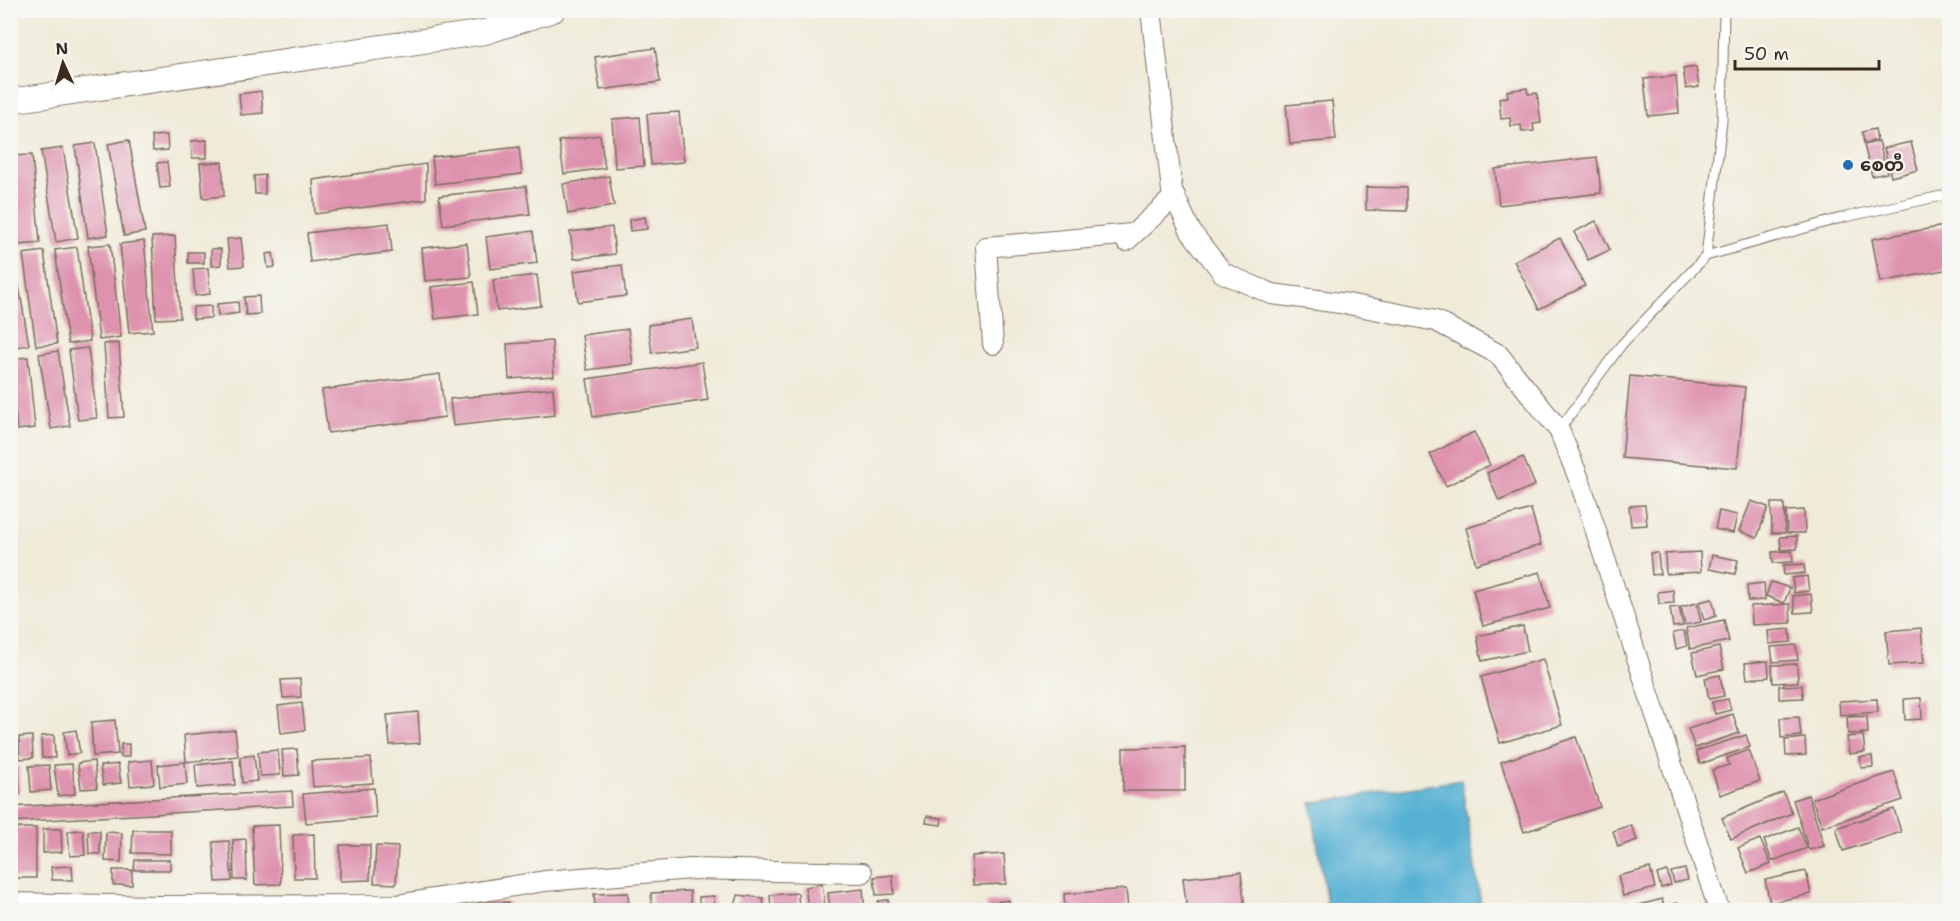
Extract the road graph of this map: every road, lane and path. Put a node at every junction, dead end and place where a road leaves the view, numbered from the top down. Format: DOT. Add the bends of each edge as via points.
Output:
graph roads {
  1 [pos="553,10"];
  2 [pos="1151,10"];
  3 [pos="1724,10"];
  4 [pos="10,101"];
  5 [pos="1950,194"];
  6 [pos="1175,196"];
  7 [pos="1706,256"];
  8 [pos="993,344"];
  9 [pos="1559,430"];
  10 [pos="862,873"];
  11 [pos="10,903"];
  12 [pos="1719,910"];
  1 -- 4 [label="street" via="485,32"];
  2 -- 6 [label="street"];
  3 -- 7 [label="lane" via="1722,121"];
  5 -- 7 [label="lane" via="1841,218"];
  6 -- 8 [label="street" via="1129,237 986,248"];
  6 -- 9 [label="street" via="1191,232 1223,273 1272,294 1436,321 1498,354"];
  7 -- 9 [label="lane" via="1622,344"];
  9 -- 12 [label="street" via="1579,479"];
  10 -- 11 [label="street" via="691,869 545,881 396,905"];
}
